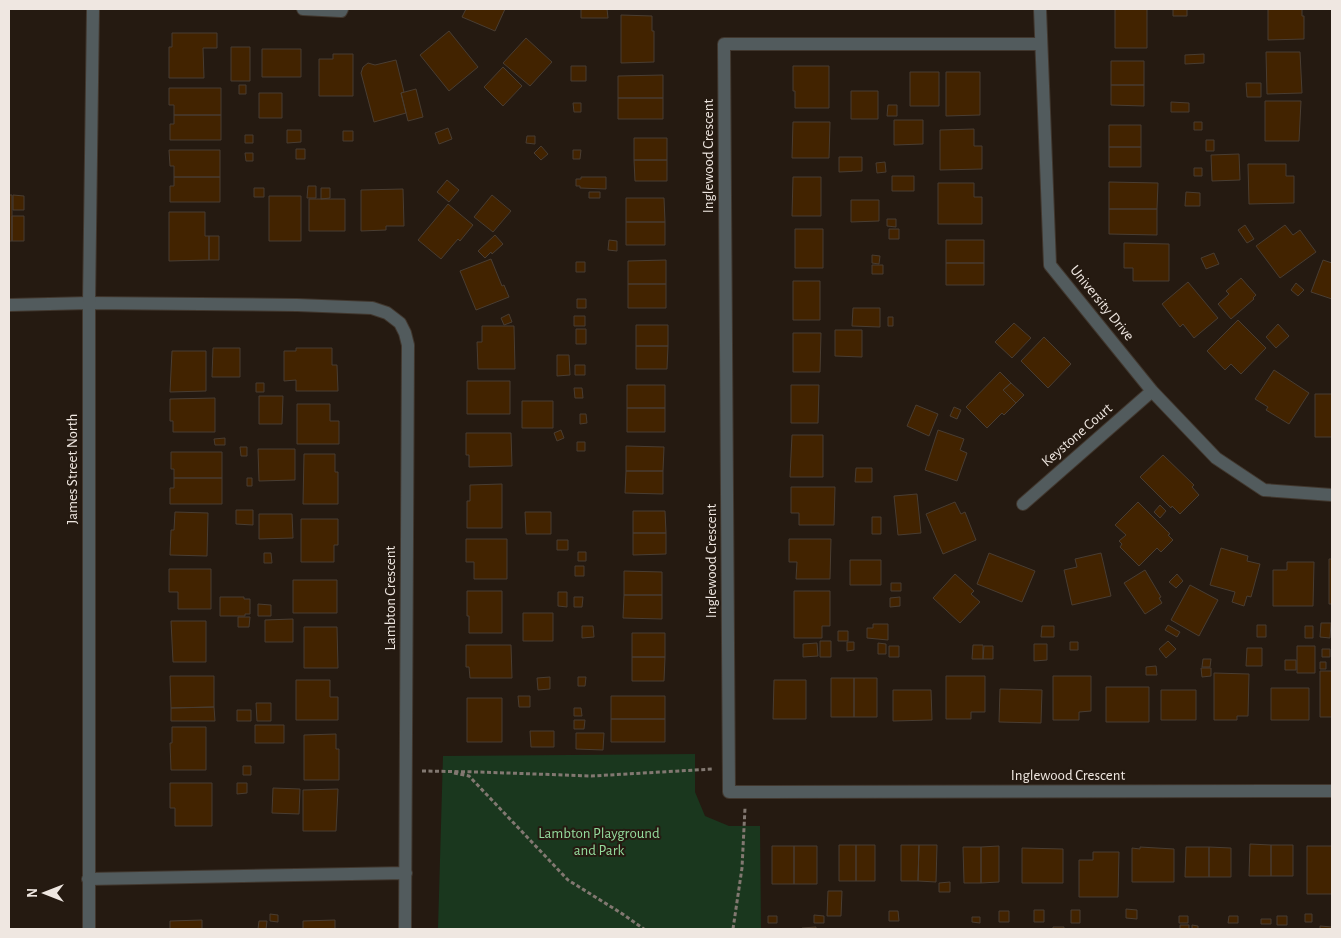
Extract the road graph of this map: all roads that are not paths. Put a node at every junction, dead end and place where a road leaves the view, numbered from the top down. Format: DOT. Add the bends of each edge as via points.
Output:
graph roads {
  1 [pos="93,9"];
  2 [pos="304,9"];
  3 [pos="342,9"];
  4 [pos="1040,9"];
  5 [pos="1040,44"];
  6 [pos="89,304"];
  7 [pos="9,305"];
  8 [pos="1152,391"];
  9 [pos="1332,495"];
  10 [pos="1023,504"];
  11 [pos="1332,791"];
  12 [pos="406,873"];
  13 [pos="88,879"];
  14 [pos="89,929"];
  15 [pos="405,929"];
  1 -- 6 [label="street, James Street North"];
  2 -- 3 [label="street"];
  4 -- 5 [label="street, University Drive"];
  5 -- 8 [label="street, University Drive" via="1050,265"];
  5 -- 11 [label="street, Inglewood Crescent" via="724,44 729,792"];
  6 -- 7 [label="street, Lambton Crescent"];
  6 -- 12 [label="street, Lambton Crescent" via="372,308 387,312 400,323 408,345"];
  6 -- 13 [label="street, James Street North"];
  8 -- 9 [label="street, University Drive" via="1216,458 1264,490"];
  8 -- 10 [label="street, Keystone Court"];
  12 -- 13 [label="street"];
  12 -- 15 [label="street, Lambton Crescent"];
  13 -- 14 [label="street, James Street North"];
}
